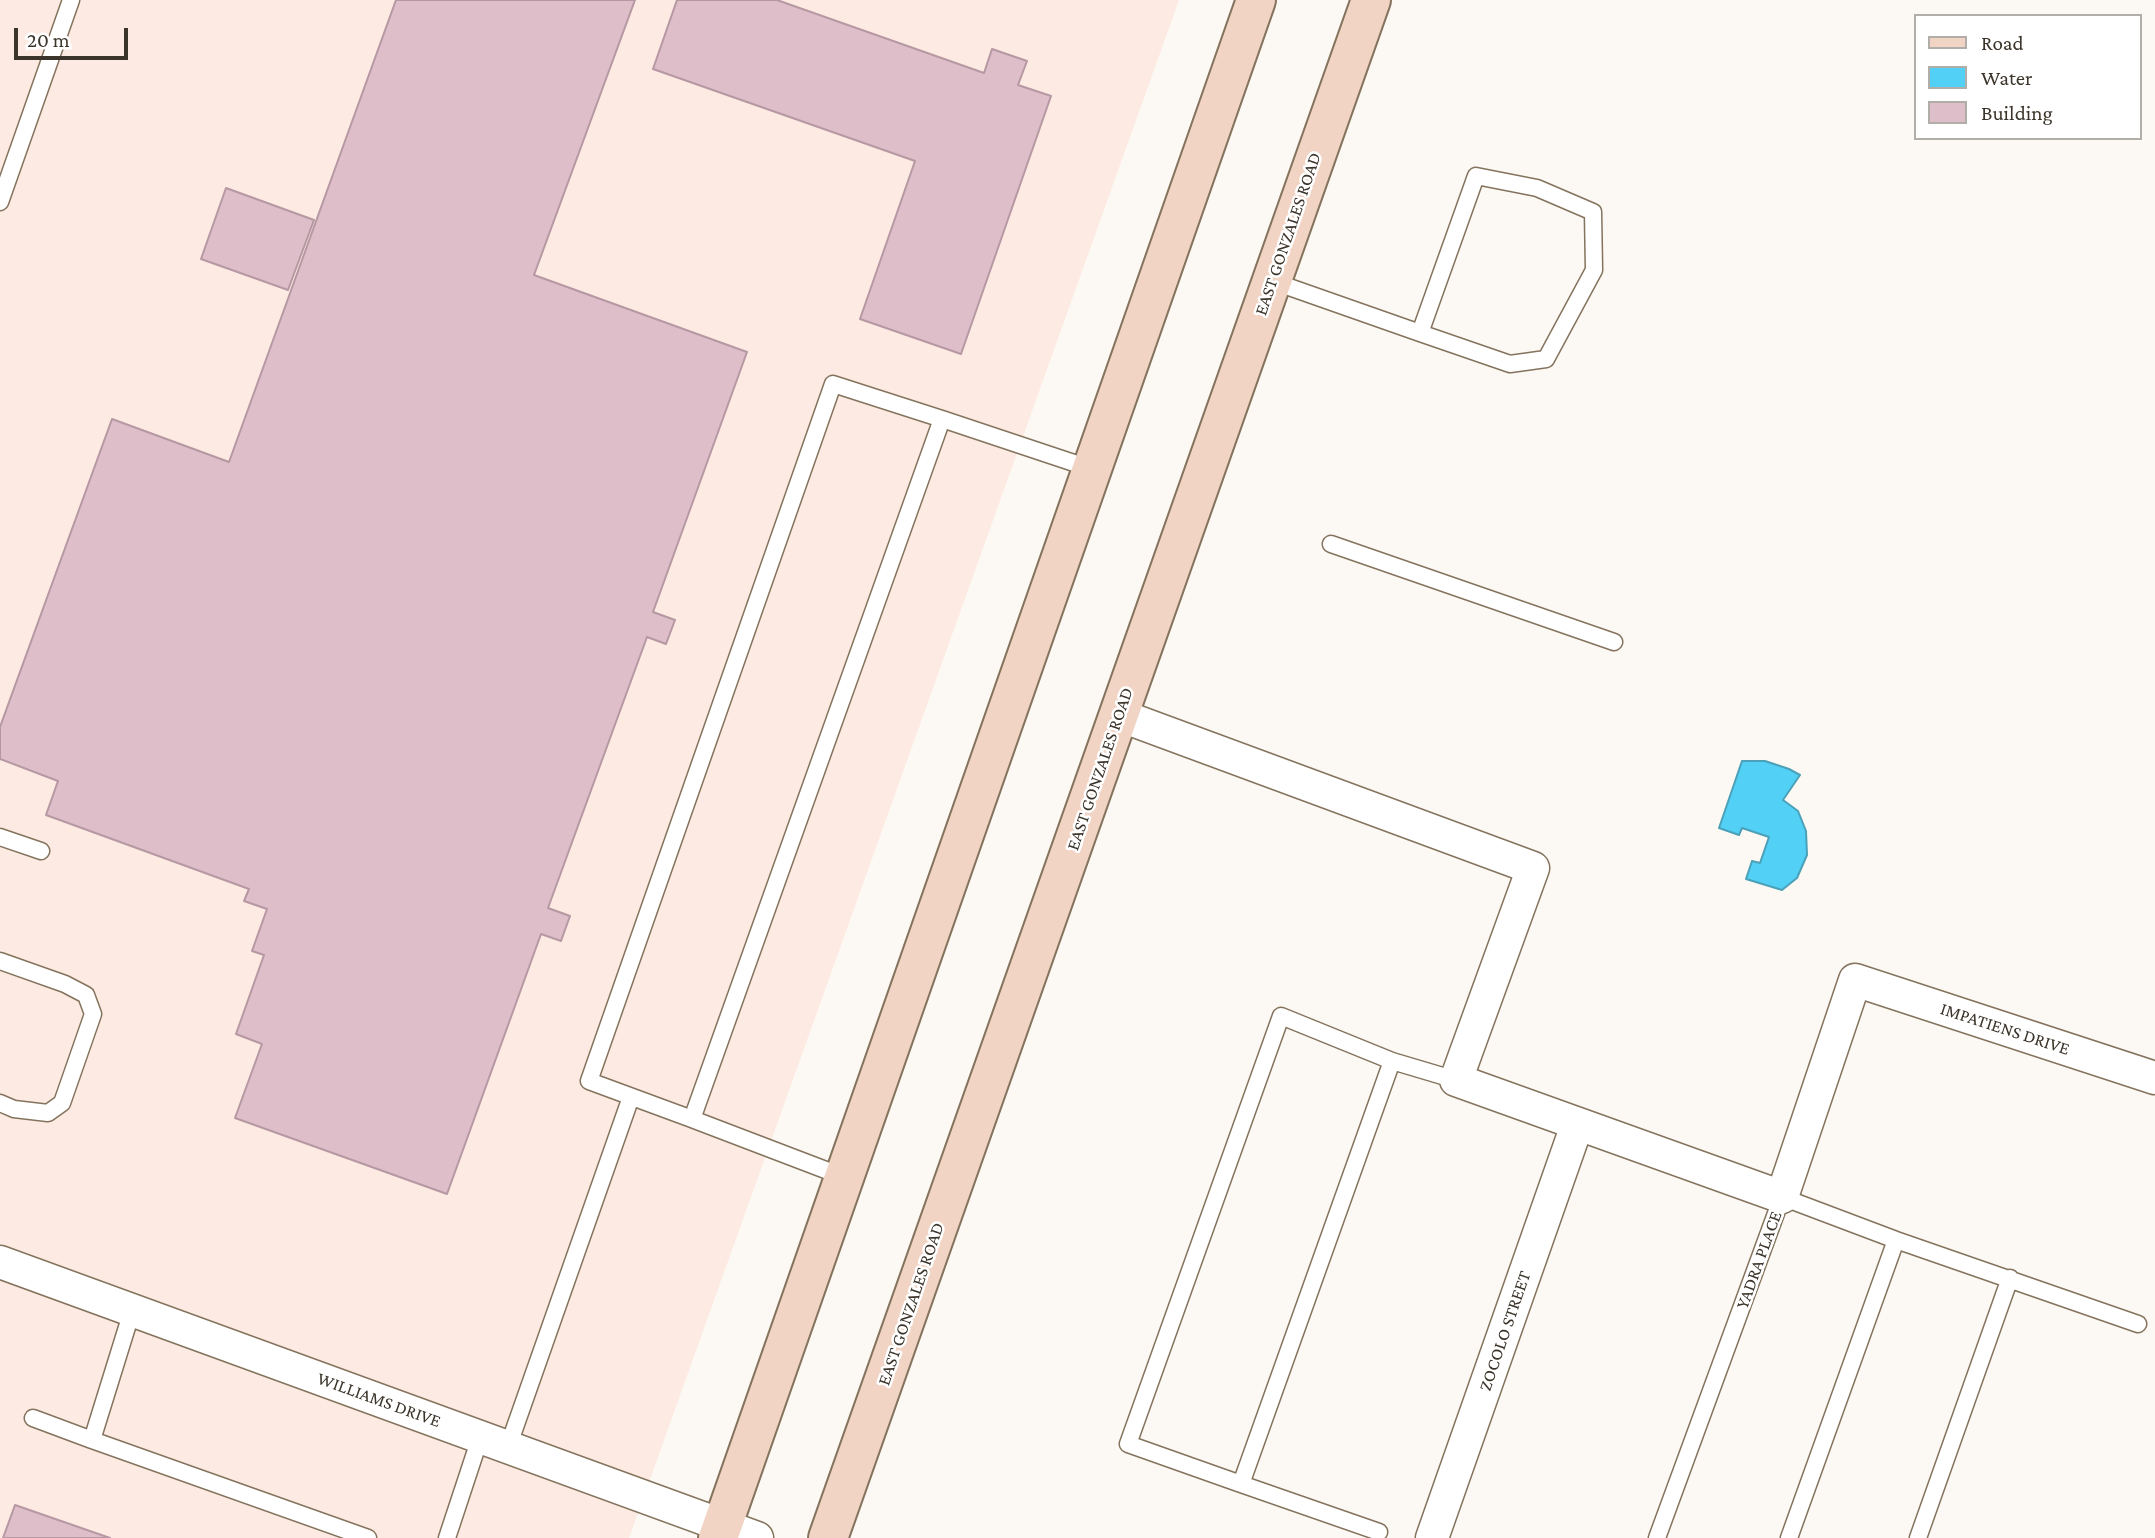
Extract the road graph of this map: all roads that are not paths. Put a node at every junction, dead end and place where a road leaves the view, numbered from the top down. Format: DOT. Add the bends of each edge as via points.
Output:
graph roads {
  1 [pos="71,0"];
  2 [pos="1256,0"];
  3 [pos="1371,0"];
  4 [pos="0,202"];
  5 [pos="1272,281"];
  6 [pos="1420,333"];
  7 [pos="942,419"];
  8 [pos="1092,470"];
  9 [pos="1331,544"];
  10 [pos="1614,642"];
  11 [pos="1119,715"];
  12 [pos="0,837"];
  13 [pos="41,851"];
  14 [pos="0,961"];
  15 [pos="1855,980"];
  16 [pos="1392,1060"];
  17 [pos="2155,1079"];
  18 [pos="1456,1080"];
  19 [pos="631,1097"];
  20 [pos="0,1103"];
  21 [pos="692,1119"];
  22 [pos="1577,1125"];
  23 [pos="844,1177"];
  24 [pos="1782,1197"];
  25 [pos="1896,1240"];
  26 [pos="0,1262"];
  27 [pos="2010,1278"];
  28 [pos="132,1311"];
  29 [pos="2137,1324"];
  30 [pos="33,1418"];
  31 [pos="92,1440"];
  32 [pos="494,1443"];
  33 [pos="1241,1484"];
  34 [pos="1379,1532"];
  35 [pos="733,1534"];
  36 [pos="368,1538"];
  37 [pos="447,1538"];
  38 [pos="828,1538"];
  39 [pos="1432,1538"];
  40 [pos="1657,1538"];
  41 [pos="1789,1538"];
  42 [pos="1918,1538"];
  1 -- 4 [label="lane"];
  2 -- 8 [label="main road"];
  3 -- 5 [label="main road, EAST GONZALES ROAD"];
  5 -- 6 [label="lane"];
  5 -- 11 [label="main road, EAST GONZALES ROAD"];
  6 -- 6 [label="lane" via="1510,364 1546,359 1594,270 1593,212 1537,188 1476,176"];
  7 -- 8 [label="lane"];
  7 -- 19 [label="lane" via="833,384 589,1081"];
  7 -- 21 [label="lane"];
  8 -- 23 [label="main road"];
  9 -- 10 [label="lane"];
  11 -- 18 [label="street" via="1533,868"];
  11 -- 38 [label="main road, EAST GONZALES ROAD"];
  12 -- 13 [label="lane"];
  14 -- 20 [label="lane" via="86,995 93,1014 62,1103 48,1113"];
  15 -- 17 [label="street, IMPATIENS DRIVE"];
  15 -- 24 [label="street, YADRA PLACE"];
  16 -- 18 [label="lane"];
  16 -- 33 [label="lane"];
  16 -- 33 [label="lane" via="1281,1016 1128,1444"];
  18 -- 22 [label="street"];
  19 -- 21 [label="lane"];
  19 -- 32 [label="lane"];
  21 -- 23 [label="lane"];
  22 -- 24 [label="street"];
  22 -- 39 [label="street, ZOCOLO STREET"];
  23 -- 35 [label="main road"];
  24 -- 25 [label="lane"];
  24 -- 40 [label="lane, YADRA PLACE"];
  25 -- 27 [label="lane"];
  25 -- 41 [label="lane"];
  26 -- 28 [label="street, WILLIAMS DRIVE"];
  27 -- 29 [label="lane"];
  27 -- 42 [label="lane"];
  28 -- 31 [label="lane"];
  28 -- 32 [label="street, WILLIAMS DRIVE"];
  30 -- 31 [label="lane"];
  31 -- 36 [label="lane"];
  32 -- 35 [label="street, WILLIAMS DRIVE"];
  32 -- 37 [label="lane"];
  33 -- 34 [label="lane"];
}
